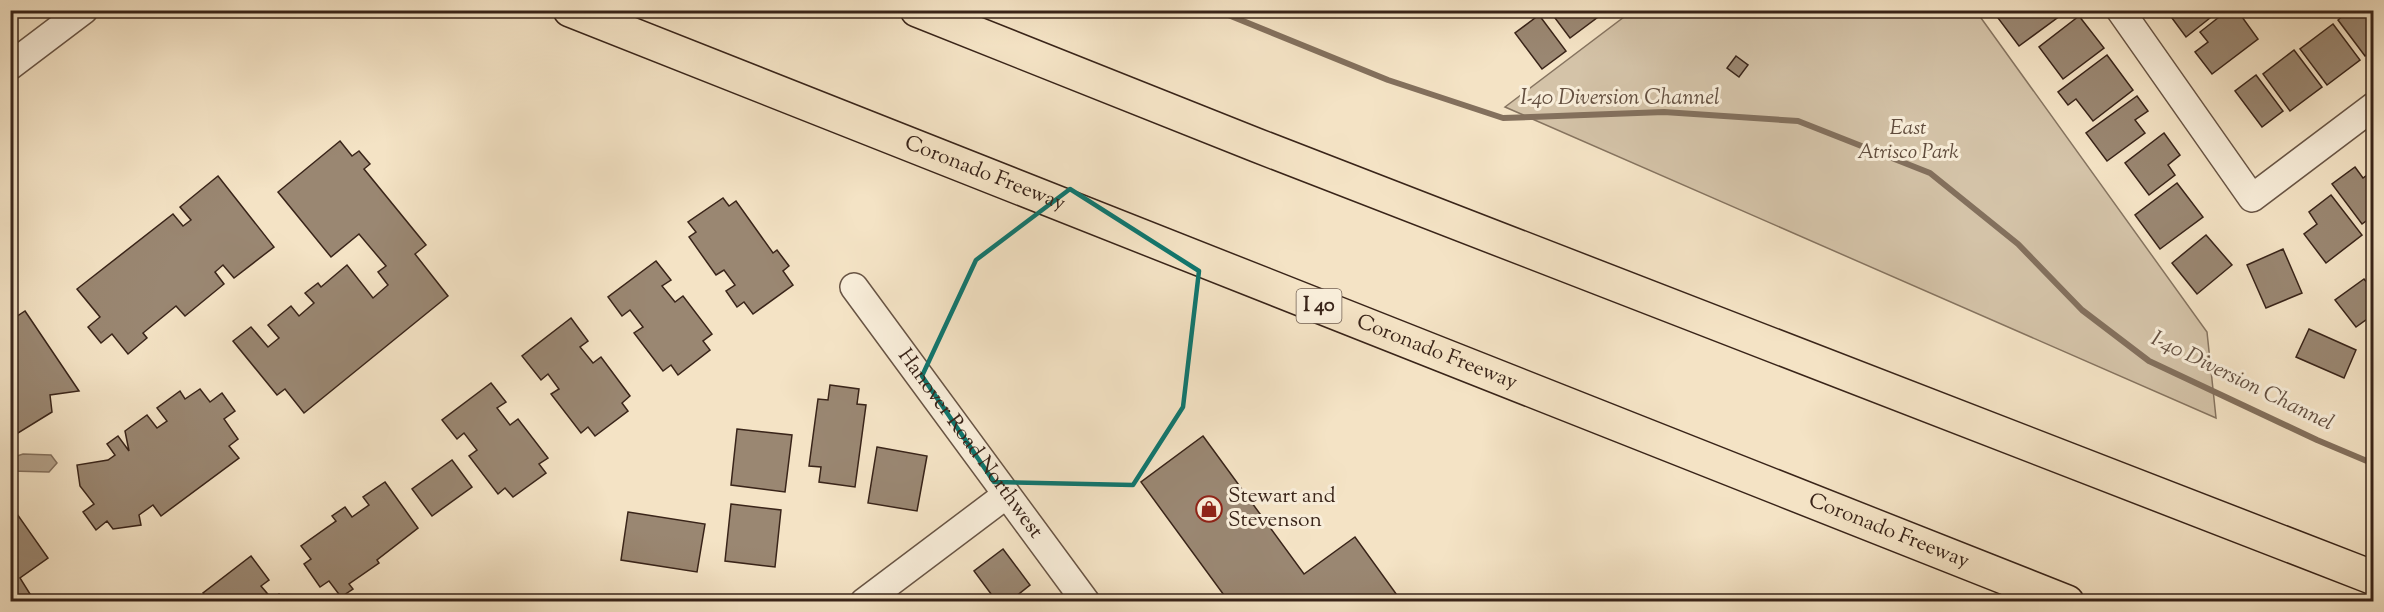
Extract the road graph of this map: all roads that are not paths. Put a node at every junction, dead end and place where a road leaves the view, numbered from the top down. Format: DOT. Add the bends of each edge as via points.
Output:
graph roads {
  1 [pos="84,10"];
  2 [pos="570,10"];
  3 [pos="917,10"];
  4 [pos="2120,10"];
  5 [pos="10,66"];
  6 [pos="2373,106"];
  7 [pos="854,287"];
  8 [pos="1006,495"];
  9 [pos="2373,578"];
  10 [pos="1080,599"];
  11 [pos="864,602"];
  12 [pos="2067,602"];
  1 -- 5 [label="street"];
  2 -- 12 [label="highway, Coronado Freeway / I 40"];
  3 -- 9 [label="highway"];
  4 -- 6 [label="street" via="2252,198"];
  7 -- 8 [label="street, Hanover Road Northwest"];
  8 -- 10 [label="street, Hanover Road Northwest"];
  8 -- 11 [label="street"];
}
